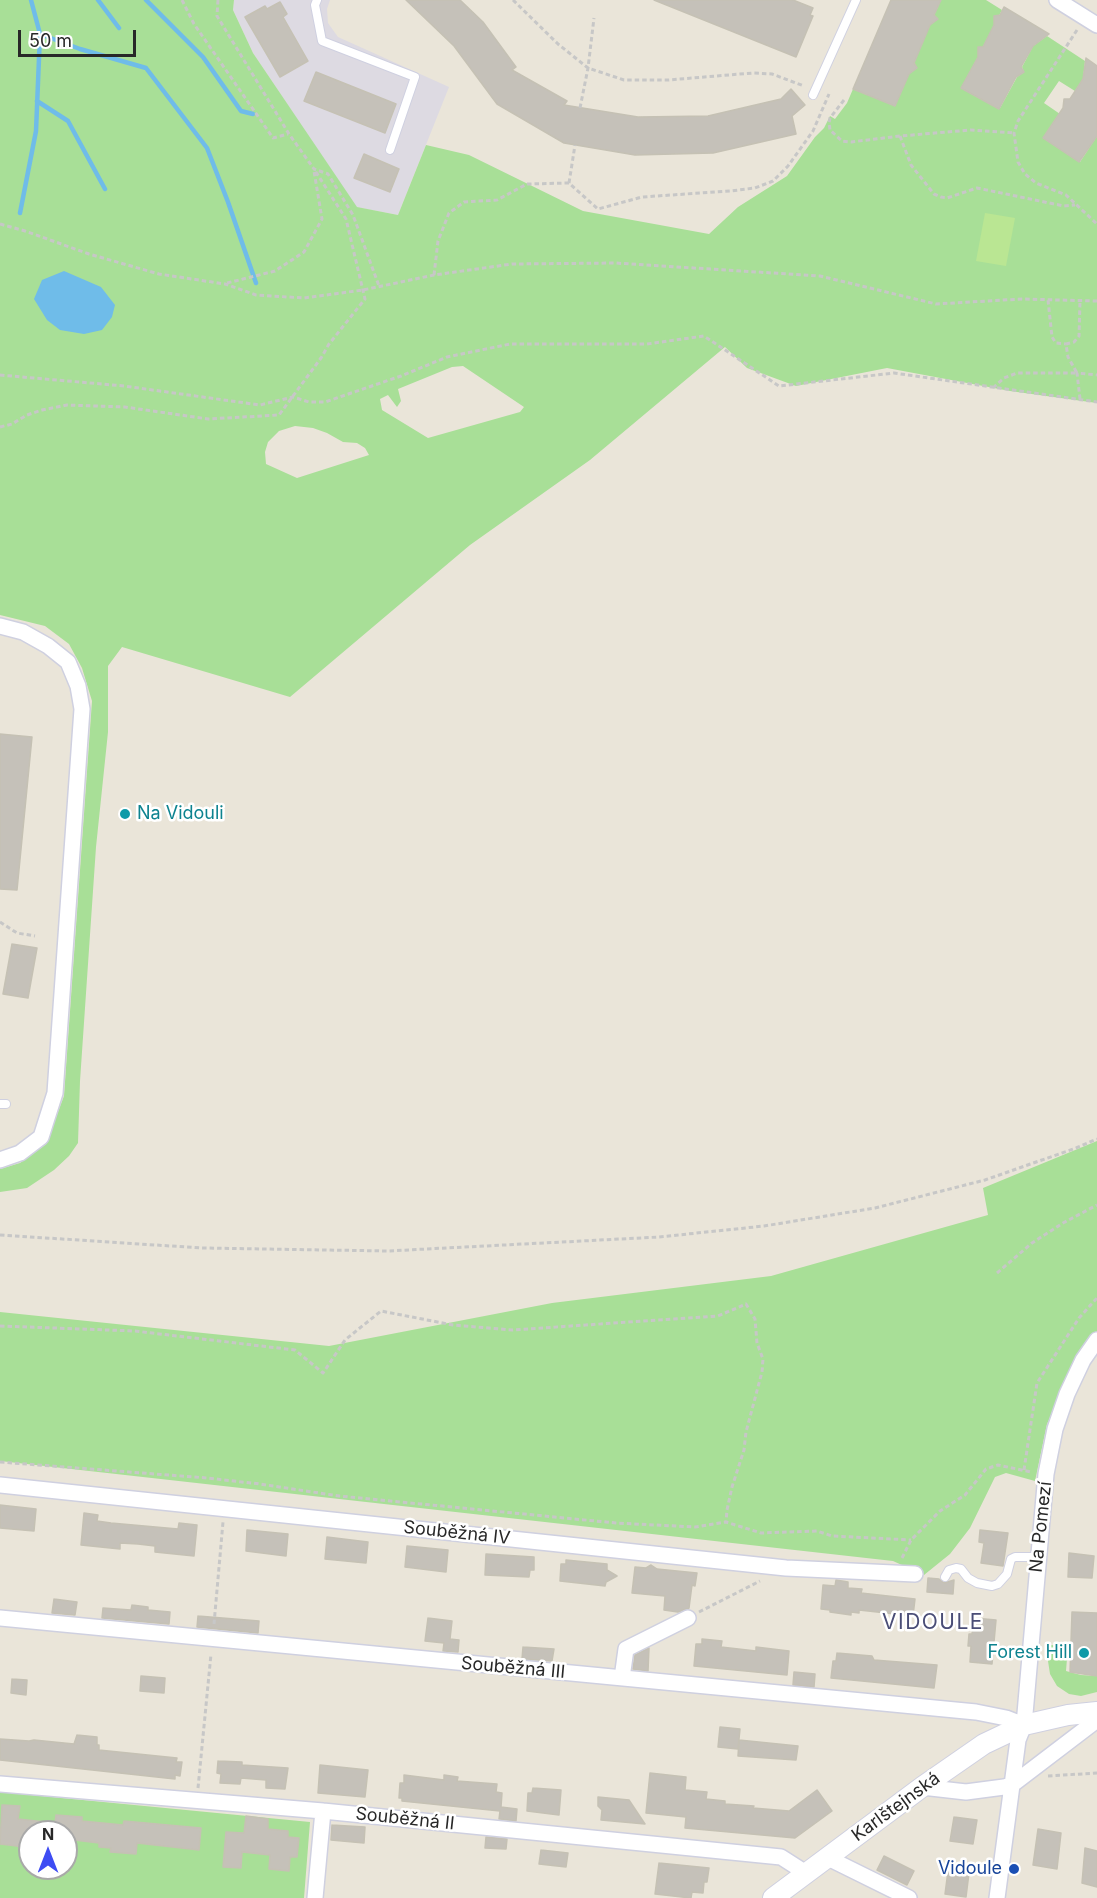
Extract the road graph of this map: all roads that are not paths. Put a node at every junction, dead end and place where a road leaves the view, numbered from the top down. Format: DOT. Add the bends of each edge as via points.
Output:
graph roads {
  1 [pos="317,0"];
  2 [pos="856,0"];
  3 [pos="1057,0"];
  4 [pos="1093,17"];
  5 [pos="813,95"];
  6 [pos="390,150"];
  7 [pos="0,626"];
  8 [pos="0,1160"];
  9 [pos="1097,1340"];
  10 [pos="0,1485"];
  11 [pos="1037,1557"];
  12 [pos="915,1574"];
  13 [pos="945,1577"];
  14 [pos="688,1617"];
  15 [pos="0,1618"];
  16 [pos="622,1678"];
  17 [pos="1097,1712"];
  18 [pos="1097,1720"];
  19 [pos="1024,1725"];
  20 [pos="0,1784"];
  21 [pos="1013,1784"];
  22 [pos="922,1787"];
  23 [pos="323,1811"];
  24 [pos="826,1857"];
  25 [pos="806,1873"];
  26 [pos="315,1898"];
  27 [pos="773,1898"];
  28 [pos="909,1898"];
  29 [pos="997,1898"];
  1 -- 6 [label="lane" via="322,40 415,76"];
  2 -- 5 [label="lane"];
  3 -- 4 [label="street"];
  7 -- 8 [label="street" via="23,632 68,662 82,709 55,1093 41,1137 20,1153"];
  9 -- 11 [label="street, Na Pomezí" via="1083,1360 1055,1429"];
  10 -- 12 [label="street, Souběžná Ⅳ" via="786,1568"];
  11 -- 13 [label="lane" via="1011,1559 1007,1574 992,1586 968,1578 962,1569 950,1570"];
  11 -- 19 [label="street, Na Pomezí"];
  14 -- 16 [label="street" via="626,1649"];
  15 -- 16 [label="street, Souběžná Ⅲ"];
  16 -- 19 [label="street, Souběžná Ⅲ" via="975,1712"];
  17 -- 19 [label="street, Karlštejnská"];
  18 -- 21 [label="street"];
  19 -- 21 [label="street, Na Pomezí" via="1018,1740"];
  19 -- 22 [label="street, Karlštejnská" via="984,1744"];
  20 -- 23 [label="street, Souběžná Ⅱ"];
  21 -- 22 [label="street" via="966,1792"];
  21 -- 29 [label="street, Na Pomezí"];
  22 -- 24 [label="street, Karlštejnská"];
  23 -- 25 [label="street, Souběžná Ⅱ" via="781,1857"];
  23 -- 26 [label="street"];
  24 -- 25 [label="street, Karlštejnská"];
  24 -- 28 [label="street"];
  25 -- 27 [label="street, Karlštejnská"];
}
